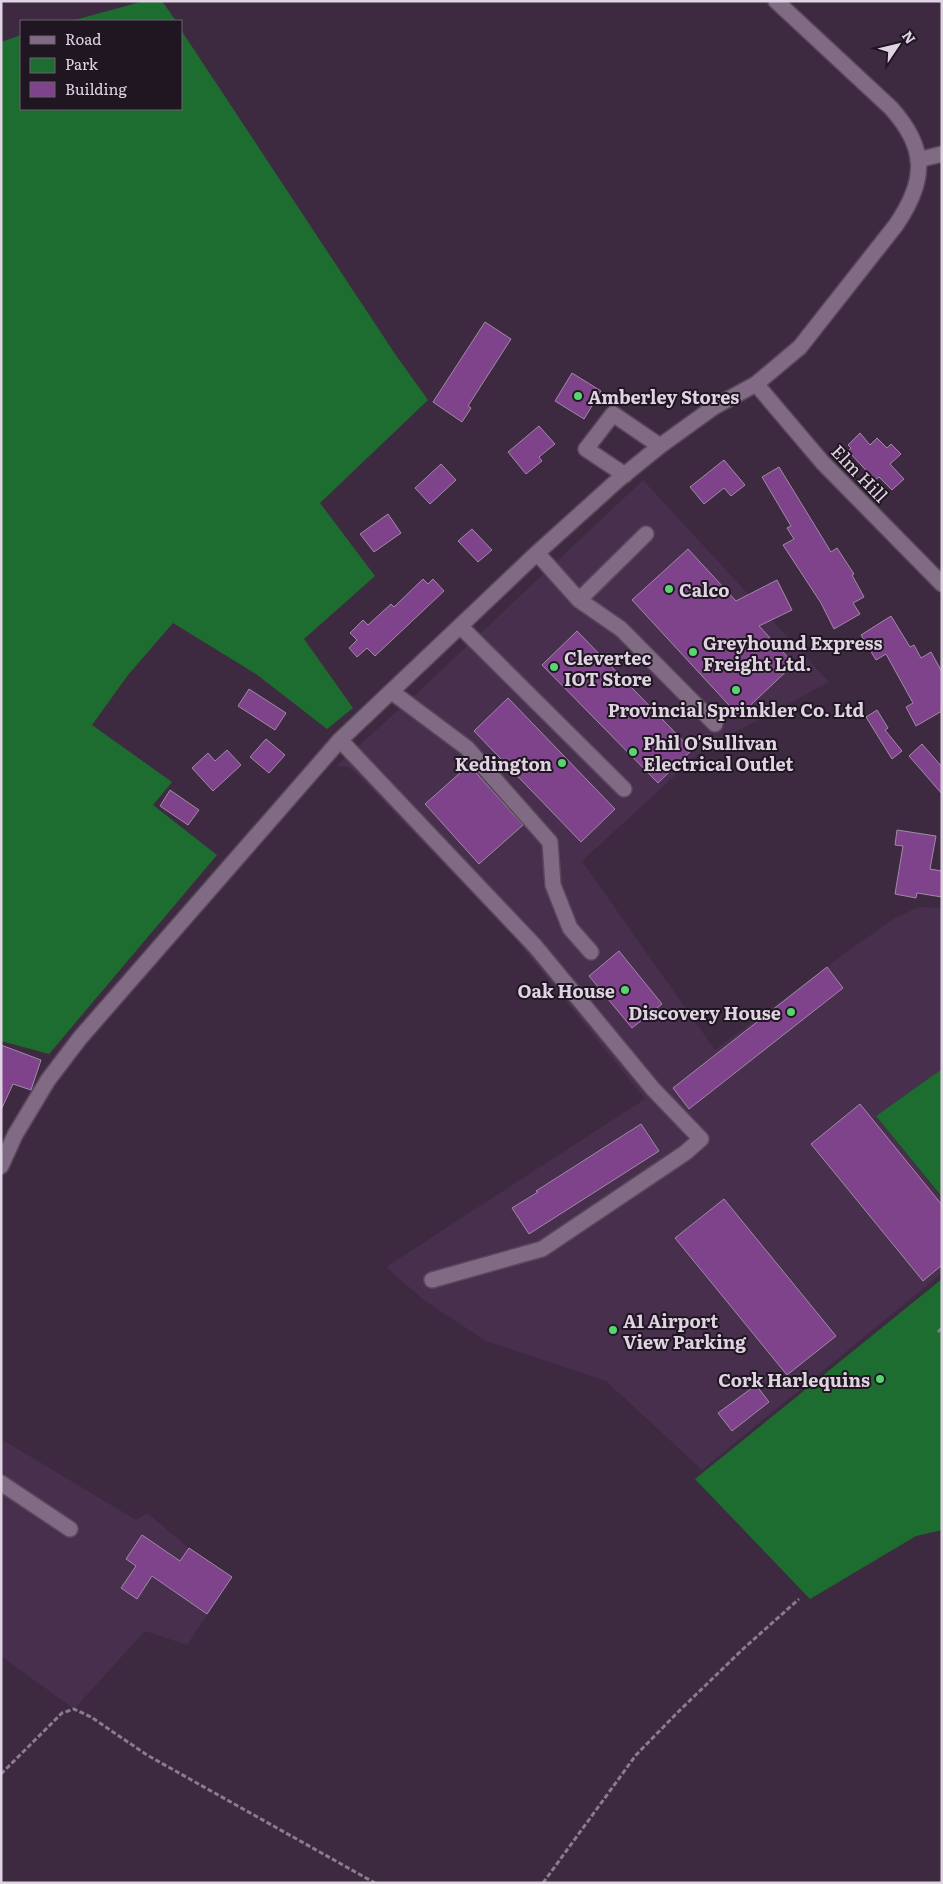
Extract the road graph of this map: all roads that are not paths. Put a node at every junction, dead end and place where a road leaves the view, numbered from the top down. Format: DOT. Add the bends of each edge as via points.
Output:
graph roads {
  1 [pos="776,1"];
  2 [pos="942,154"];
  3 [pos="918,160"];
  4 [pos="756,384"];
  5 [pos="660,446"];
  6 [pos="625,475"];
  7 [pos="646,534"];
  8 [pos="537,553"];
  9 [pos="942,584"];
  10 [pos="579,600"];
  11 [pos="460,626"];
  12 [pos="392,692"];
  13 [pos="715,724"];
  14 [pos="340,740"];
  15 [pos="624,789"];
  16 [pos="591,952"];
  17 [pos="1,1166"];
  18 [pos="432,1280"];
  19 [pos="1,1483"];
  20 [pos="70,1528"];
  1 -- 3 [label="street" via="902,120 910,133"];
  2 -- 3 [label="street"];
  3 -- 4 [label="street" via="916,188 896,225 800,347"];
  4 -- 5 [label="street" via="714,407"];
  4 -- 9 [label="street, Elm Hill" via="823,463"];
  5 -- 6 [label="street"];
  5 -- 6 [label="street" via="613,414 586,450"];
  6 -- 8 [label="street"];
  7 -- 10 [label="street"];
  8 -- 10 [label="street"];
  8 -- 11 [label="street"];
  10 -- 13 [label="street" via="621,629"];
  11 -- 12 [label="street"];
  11 -- 15 [label="street"];
  12 -- 14 [label="street"];
  12 -- 16 [label="street" via="467,748 550,842 553,885 570,928"];
  14 -- 17 [label="street" via="80,1038 48,1080"];
  14 -- 18 [label="street" via="535,946 653,1089 700,1139 685,1153 542,1249"];
  19 -- 20 [label="street"];
}
